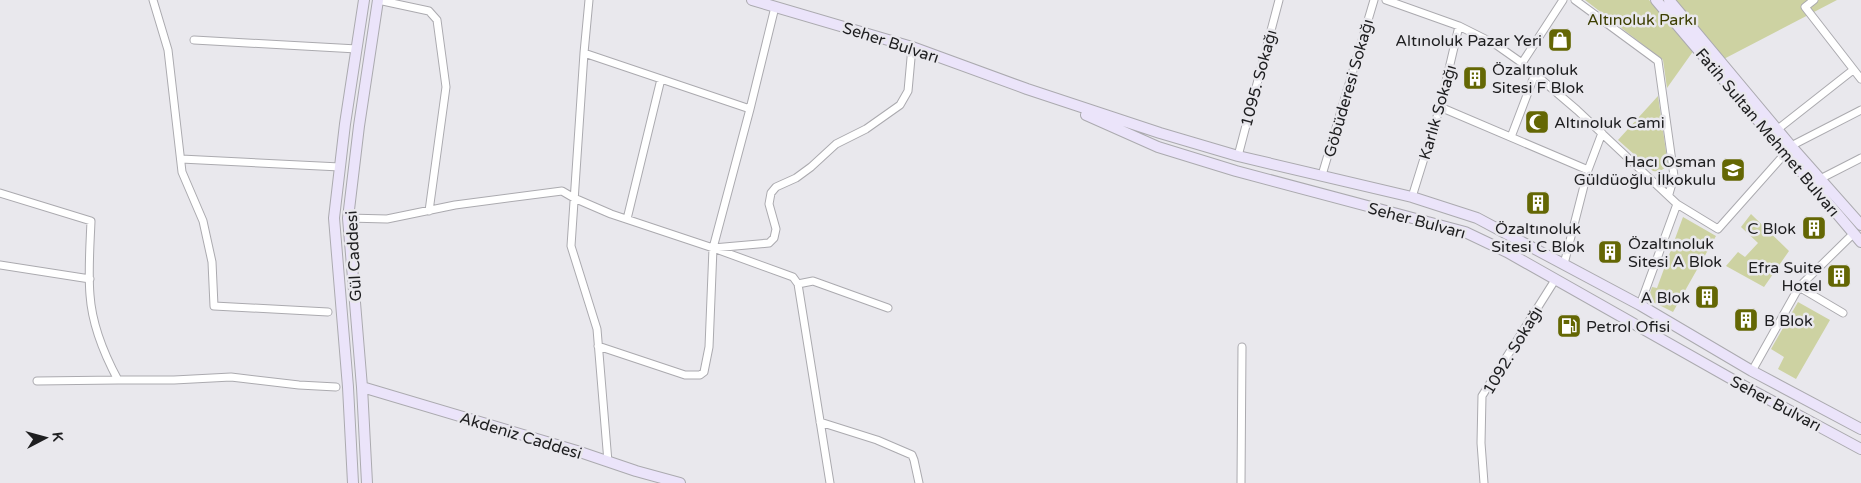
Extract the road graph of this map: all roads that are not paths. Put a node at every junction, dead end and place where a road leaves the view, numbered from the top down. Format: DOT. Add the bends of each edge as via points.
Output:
graph roads {
  1 [pos="153,0"];
  2 [pos="364,0"];
  3 [pos="378,0"];
  4 [pos="589,0"];
  5 [pos="752,0"];
  6 [pos="1279,0"];
  7 [pos="1374,0"];
  8 [pos="1386,0"];
  9 [pos="1563,0"];
  10 [pos="1576,0"];
  11 [pos="1656,0"];
  12 [pos="1669,0"];
  13 [pos="1814,0"];
  14 [pos="775,7"];
  15 [pos="1459,26"];
  16 [pos="194,40"];
  17 [pos="912,47"];
  18 [pos="357,49"];
  19 [pos="584,53"];
  20 [pos="1522,63"];
  21 [pos="1853,70"];
  22 [pos="1535,74"];
  23 [pos="661,79"];
  24 [pos="1861,79"];
  25 [pos="1028,89"];
  26 [pos="1440,107"];
  27 [pos="750,109"];
  28 [pos="1861,110"];
  29 [pos="1778,129"];
  30 [pos="1602,133"];
  31 [pos="1511,137"];
  32 [pos="1791,146"];
  33 [pos="1238,156"];
  34 [pos="1782,157"];
  35 [pos="181,158"];
  36 [pos="1861,158"];
  37 [pos="340,168"];
  38 [pos="1588,170"];
  39 [pos="1322,175"];
  40 [pos="1820,179"];
  41 [pos="0,193"];
  42 [pos="1669,194"];
  43 [pos="1412,197"];
  44 [pos="574,198"];
  45 [pos="1678,204"];
  46 [pos="429,211"];
  47 [pos="348,218"];
  48 [pos="627,219"];
  49 [pos="1860,223"];
  50 [pos="1854,233"];
  51 [pos="1861,242"];
  52 [pos="713,248"];
  53 [pos="1564,264"];
  54 [pos="0,265"];
  55 [pos="90,279"];
  56 [pos="1556,280"];
  57 [pos="798,284"];
  58 [pos="1799,287"];
  59 [pos="1640,305"];
  60 [pos="888,308"];
  61 [pos="328,312"];
  62 [pos="1843,313"];
  63 [pos="598,346"];
  64 [pos="1242,347"];
  65 [pos="1752,371"];
  66 [pos="118,380"];
  67 [pos="37,381"];
  68 [pos="336,387"];
  69 [pos="362,387"];
  70 [pos="820,422"];
  71 [pos="1861,429"];
  72 [pos="1861,449"];
  73 [pos="608,462"];
  74 [pos="353,483"];
  75 [pos="367,483"];
  76 [pos="680,483"];
  77 [pos="830,483"];
  78 [pos="919,483"];
  79 [pos="1241,483"];
  80 [pos="1484,483"];
  1 -- 35 [label="street" via="168,50"];
  2 -- 18 [label="main road, Gül Caddesi"];
  3 -- 46 [label="street" via="429,11 437,20 446,87"];
  3 -- 47 [label="main road, Gül Caddesi"];
  4 -- 19 [label="street"];
  5 -- 14 [label="main road, Seher Bulvarı"];
  6 -- 33 [label="street, 1095. Sokağı"];
  7 -- 39 [label="street, Göbüderesi Sokağı"];
  8 -- 15 [label="street"];
  9 -- 20 [label="street"];
  10 -- 42 [label="street" via="1658,61 1674,176"];
  11 -- 50 [label="main road, Fatih Sultan Mehmet Bulvarı"];
  12 -- 29 [label="main road, Fatih Sultan Mehmet Bulvarı"];
  13 -- 21 [label="street" via="1805,7"];
  14 -- 17 [label="main road, Seher Bulvarı"];
  14 -- 27 [label="street"];
  15 -- 20 [label="street" via="1495,44"];
  15 -- 26 [label="street, Karlık Sokağı"];
  16 -- 18 [label="street"];
  17 -- 25 [label="main road, Seher Bulvarı"];
  17 -- 52 [label="street" via="908,91 900,105 866,129 836,144 811,167 771,193 769,204 776,229 772,241"];
  18 -- 37 [label="main road, Gül Caddesi"];
  19 -- 23 [label="street"];
  19 -- 44 [label="street"];
  20 -- 22 [label="street"];
  21 -- 24 [label="street"];
  21 -- 29 [label="street"];
  22 -- 30 [label="street"];
  22 -- 31 [label="street"];
  23 -- 27 [label="street"];
  23 -- 48 [label="street"];
  25 -- 33 [label="main road, Seher Bulvarı" via="1160,134"];
  25 -- 56 [label="main road, Seher Bulvarı" via="1158,147 1465,232"];
  26 -- 31 [label="street"];
  26 -- 43 [label="street, Karlık Sokağı"];
  27 -- 52 [label="street"];
  28 -- 32 [label="street"];
  29 -- 32 [label="main road, Fatih Sultan Mehmet Bulvarı"];
  30 -- 38 [label="street"];
  30 -- 42 [label="street"];
  31 -- 38 [label="street"];
  32 -- 40 [label="main road, Fatih Sultan Mehmet Bulvarı"];
  33 -- 39 [label="main road, Seher Bulvarı"];
  34 -- 45 [label="street" via="1718,229"];
  35 -- 37 [label="street"];
  35 -- 61 [label="street" via="182,172 202,221 212,262 214,306"];
  36 -- 40 [label="street"];
  37 -- 74 [label="main road, Gül Caddesi" via="334,218"];
  38 -- 53 [label="street"];
  39 -- 43 [label="main road, Seher Bulvarı"];
  40 -- 49 [label="main road, Fatih Sultan Mehmet Bulvarı"];
  41 -- 55 [label="street" via="92,222"];
  42 -- 45 [label="street"];
  43 -- 53 [label="main road, Seher Bulvarı" via="1477,218"];
  44 -- 46 [label="street" via="562,191"];
  44 -- 48 [label="street"];
  44 -- 63 [label="street" via="571,246 597,329"];
  45 -- 59 [label="street"];
  46 -- 47 [label="street" via="387,219"];
  47 -- 69 [label="main road, Gül Caddesi"];
  48 -- 52 [label="street"];
  50 -- 51 [label="main road, Fatih Sultan Mehmet Bulvarı"];
  50 -- 58 [label="street"];
  52 -- 57 [label="street" via="793,277"];
  52 -- 63 [label="street" via="709,347 704,372 685,375"];
  53 -- 59 [label="main road, Seher Bulvarı"];
  54 -- 55 [label="street"];
  55 -- 66 [label="street" via="96,331"];
  56 -- 72 [label="main road, Seher Bulvarı"];
  56 -- 80 [label="street, 1092. Sokağı" via="1482,396"];
  57 -- 60 [label="street" via="813,281"];
  57 -- 70 [label="street"];
  58 -- 62 [label="street"];
  58 -- 65 [label="street"];
  59 -- 65 [label="main road, Seher Bulvarı"];
  63 -- 73 [label="street"];
  64 -- 79 [label="street"];
  65 -- 71 [label="main road, Seher Bulvarı"];
  66 -- 67 [label="street"];
  66 -- 68 [label="street" via="231,377"];
  69 -- 73 [label="main road, Akdeniz Caddesi"];
  69 -- 75 [label="main road, Gül Caddesi"];
  70 -- 77 [label="street"];
  70 -- 78 [label="street" via="877,440 912,456"];
  73 -- 76 [label="main road, Akdeniz Caddesi"];
}
